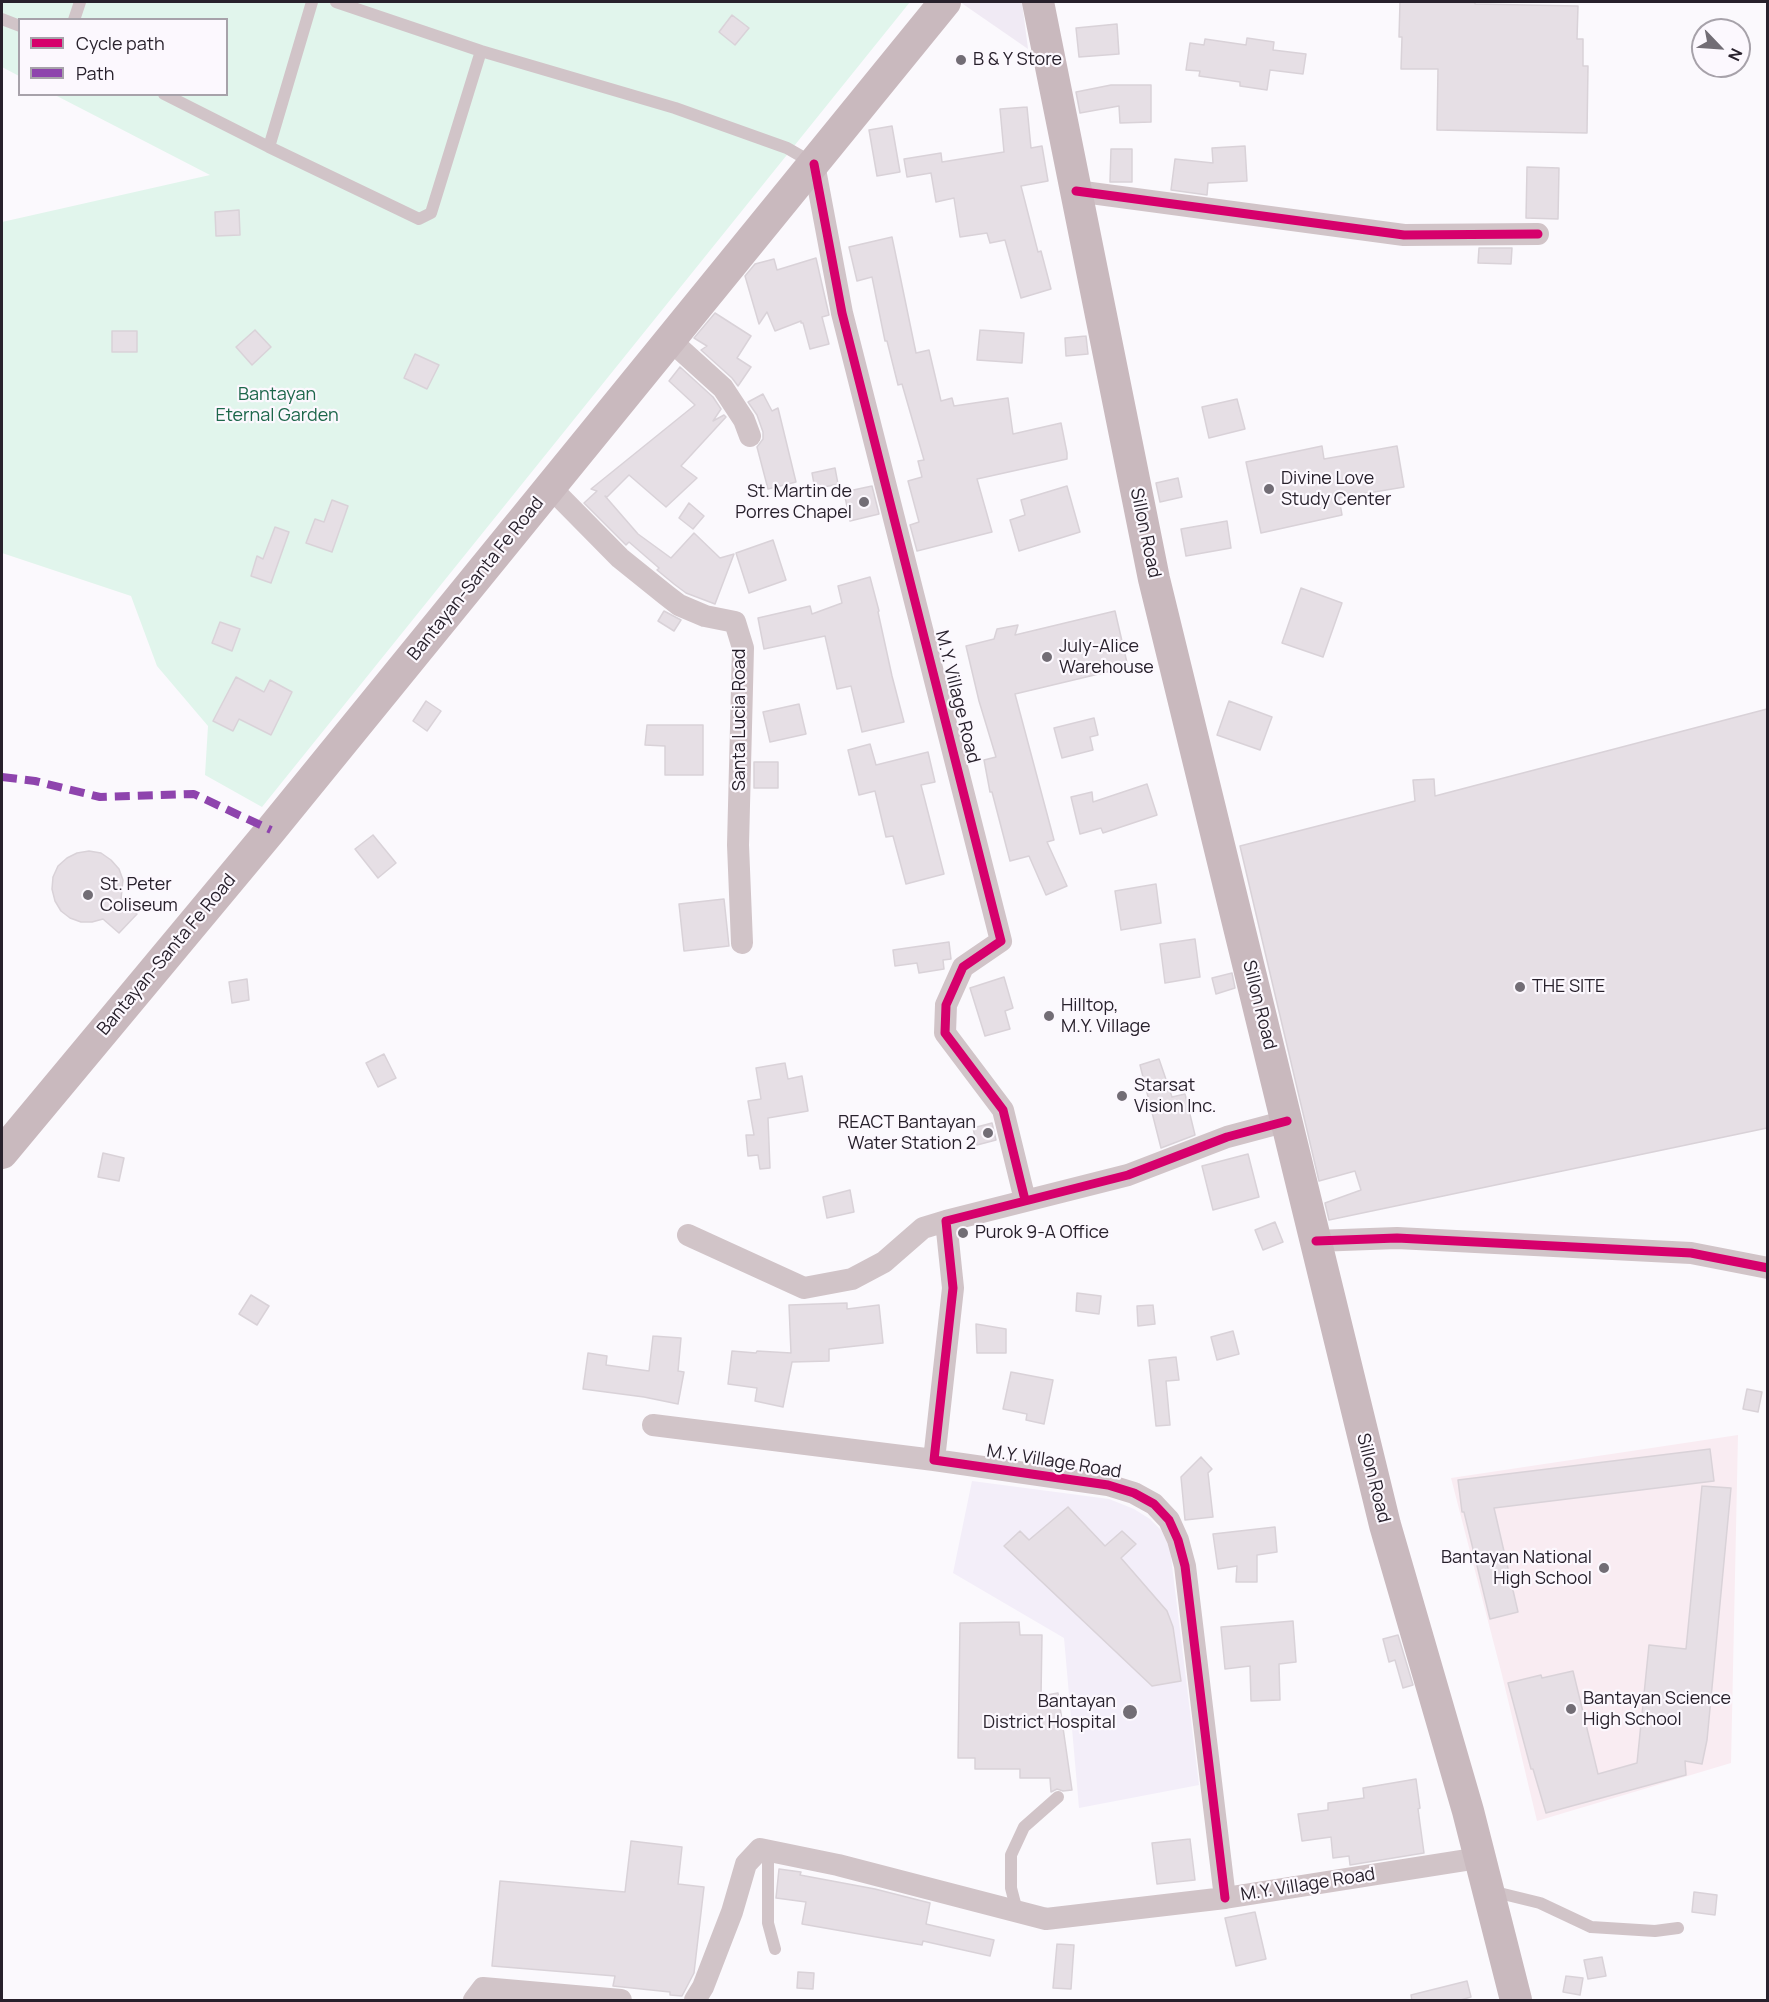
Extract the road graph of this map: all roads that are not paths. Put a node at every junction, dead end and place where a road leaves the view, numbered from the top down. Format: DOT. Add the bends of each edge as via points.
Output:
graph roads {
  1 [pos="80,2"];
  2 [pos="312,2"];
  3 [pos="336,2"];
  4 [pos="945,2"];
  5 [pos="1038,2"];
  6 [pos="75,18"];
  7 [pos="2,19"];
  8 [pos="18,25"];
  9 [pos="481,51"];
  10 [pos="168,96"];
  11 [pos="269,147"];
  12 [pos="814,164"];
  13 [pos="1076,191"];
  14 [pos="1538,234"];
  15 [pos="670,340"];
  16 [pos="750,436"];
  17 [pos="550,487"];
  18 [pos="742,943"];
  19 [pos="1287,1121"];
  20 [pos="2,1153"];
  21 [pos="1025,1200"];
  22 [pos="946,1221"];
  23 [pos="688,1235"];
  24 [pos="1316,1241"];
  25 [pos="1767,1268"];
  26 [pos="653,1425"];
  27 [pos="934,1460"];
  28 [pos="1058,1797"];
  29 [pos="768,1851"];
  30 [pos="1479,1858"];
  31 [pos="1487,1890"];
  32 [pos="1225,1898"];
  33 [pos="1017,1911"];
  34 [pos="1678,1928"];
  35 [pos="775,1949"];
  36 [pos="474,2001"];
  37 [pos="621,2001"];
  38 [pos="695,2001"];
  39 [pos="1516,2001"];
  1 -- 6 [label="lane"];
  2 -- 11 [label="lane"];
  3 -- 9 [label="lane"];
  4 -- 12 [label="main road, Bantayan-Santa Fe Road"];
  5 -- 13 [label="main road, Sillon Road"];
  7 -- 8 [label="lane"];
  9 -- 11 [label="lane" via="430,213 419,219"];
  9 -- 12 [label="lane" via="675,108 787,148"];
  10 -- 11 [label="lane"];
  12 -- 15 [label="main road, Bantayan-Santa Fe Road"];
  12 -- 21 [label="street, M.Y. Village Road" via="842,313 1000,941 963,967 946,1005 945,1032 1003,1110"];
  13 -- 14 [label="street" via="1404,235"];
  13 -- 19 [label="main road, Sillon Road" via="1154,579"];
  15 -- 16 [label="street" via="723,388"];
  15 -- 17 [label="main road, Bantayan-Santa Fe Road"];
  17 -- 18 [label="street, Santa Lucia Road" via="620,558 666,596 705,616 735,622 742,648 738,845"];
  17 -- 20 [label="main road, Bantayan-Santa Fe Road"];
  19 -- 21 [label="street" via="1227,1137 1128,1175"];
  19 -- 24 [label="main road, Sillon Road"];
  21 -- 22 [label="street"];
  22 -- 23 [label="street" via="923,1228 884,1262 852,1279 804,1288"];
  22 -- 27 [label="street" via="953,1288"];
  24 -- 25 [label="street" via="1397,1239 1691,1253"];
  24 -- 30 [label="main road, Sillon Road" via="1385,1526"];
  26 -- 27 [label="street, M.Y. Village Road"];
  27 -- 32 [label="street, M.Y. Village Road" via="1108,1485 1154,1504 1169,1520 1185,1566"];
  28 -- 33 [label="lane" via="1024,1827 1011,1855 1011,1888"];
  29 -- 33 [label="street"];
  29 -- 35 [label="lane" via="768,1923"];
  29 -- 38 [label="street" via="759,1850 746,1864 732,1912"];
  30 -- 31 [label="main road, Sillon Road"];
  30 -- 32 [label="street, M.Y. Village Road"];
  31 -- 34 [label="lane" via="1540,1904 1591,1927 1654,1931"];
  31 -- 39 [label="main road, Sillon Road"];
  32 -- 33 [label="street" via="1046,1919"];
  36 -- 37 [label="street" via="483,1988"];
}
